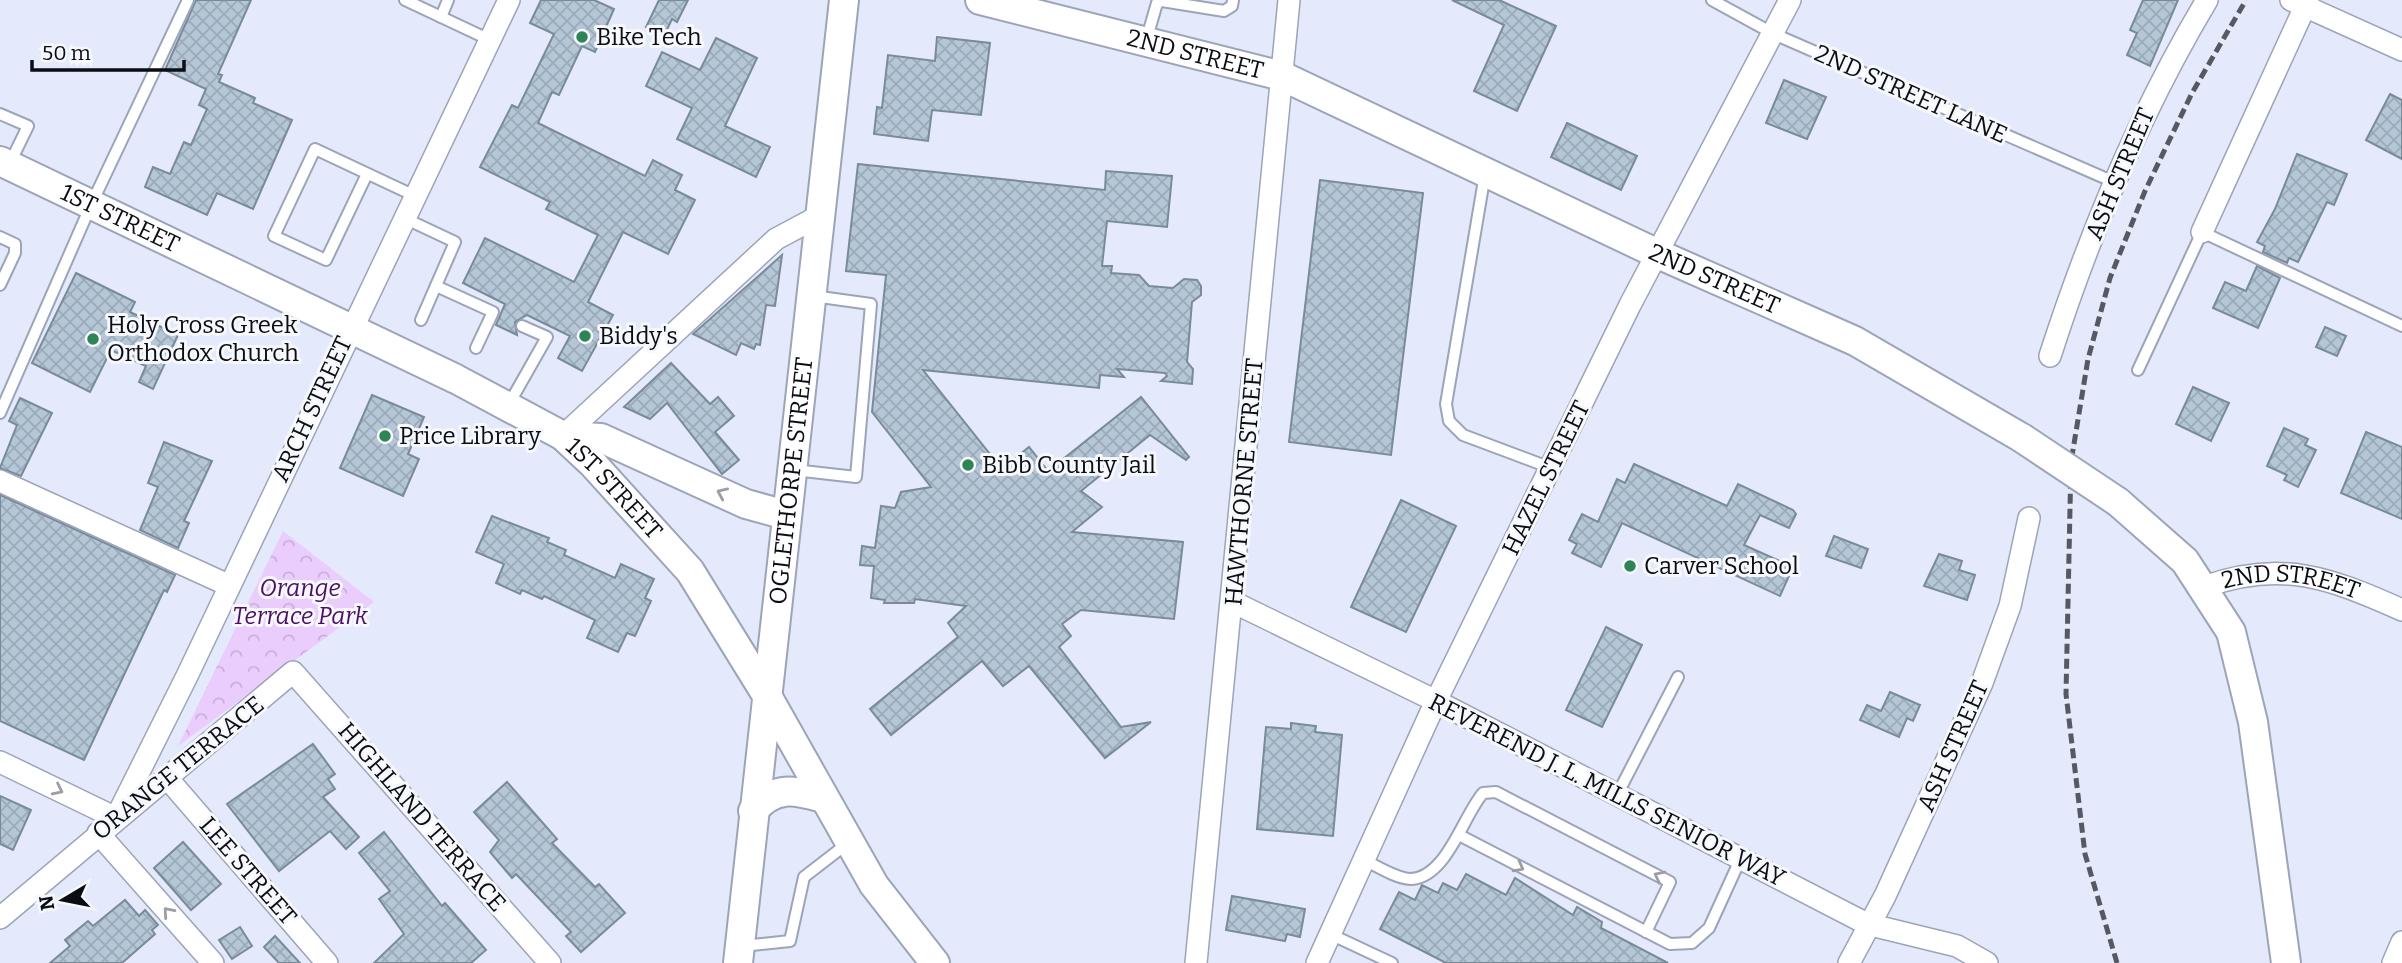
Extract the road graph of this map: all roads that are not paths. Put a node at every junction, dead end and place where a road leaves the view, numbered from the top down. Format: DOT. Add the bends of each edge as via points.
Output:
graph roads {
  1 [pos="188,0"];
  2 [pos="405,0"];
  3 [pos="449,0"];
  4 [pos="509,0"];
  5 [pos="844,0"];
  6 [pos="980,0"];
  7 [pos="1233,0"];
  8 [pos="1289,0"];
  9 [pos="1712,0"];
  10 [pos="1790,0"];
  11 [pos="2207,0"];
  12 [pos="2301,2"];
  13 [pos="440,17"];
  14 [pos="1774,34"];
  15 [pos="490,40"];
  16 [pos="1146,42"];
  17 [pos="2402,50"];
  18 [pos="1282,76"];
  19 [pos="0,114"];
  20 [pos="5,164"];
  21 [pos="1485,173"];
  22 [pos="367,174"];
  23 [pos="2114,182"];
  24 [pos="415,196"];
  25 [pos="91,205"];
  26 [pos="821,215"];
  27 [pos="404,218"];
  28 [pos="2202,232"];
  29 [pos="0,237"];
  30 [pos="1658,254"];
  31 [pos="0,285"];
  32 [pos="436,286"];
  33 [pos="811,296"];
  34 [pos="421,320"];
  35 [pos="522,326"];
  36 [pos="2402,326"];
  37 [pos="350,329"];
  38 [pos="476,348"];
  39 [pos="2050,356"];
  40 [pos="2138,369"];
  41 [pos="508,407"];
  42 [pos="0,413"];
  43 [pos="563,436"];
  44 [pos="1551,467"];
  45 [pos="791,470"];
  46 [pos="0,481"];
  47 [pos="786,515"];
  48 [pos="2029,518"];
  49 [pos="228,585"];
  50 [pos="2204,587"];
  51 [pos="1233,602"];
  52 [pos="2402,610"];
  53 [pos="293,673"];
  54 [pos="1678,677"];
  55 [pos="766,694"];
  56 [pos="1436,701"];
  57 [pos="0,762"];
  58 [pos="168,779"];
  59 [pos="1617,795"];
  60 [pos="823,798"];
  61 [pos="754,811"];
  62 [pos="116,818"];
  63 [pos="98,833"];
  64 [pos="1459,835"];
  65 [pos="848,843"];
  66 [pos="1364,860"];
  67 [pos="1740,860"];
  68 [pos="0,918"];
  69 [pos="1867,924"];
  70 [pos="1646,932"];
  71 [pos="1330,934"];
  72 [pos="2402,942"];
  73 [pos="738,955"];
  74 [pos="213,963"];
  75 [pos="327,963"];
  76 [pos="550,963"];
  77 [pos="935,963"];
  78 [pos="1196,963"];
  79 [pos="1317,963"];
  80 [pos="1392,963"];
  81 [pos="1849,963"];
  82 [pos="1987,963"];
  83 [pos="2286,963"];
  84 [pos="2393,963"];
  1 -- 25 [label="lane"];
  2 -- 13 [label="lane"];
  3 -- 13 [label="lane"];
  4 -- 15 [label="street, ARCH STREET"];
  5 -- 26 [label="street, OGLETHORPE STREET"];
  6 -- 16 [label="street, 2ND STREET"];
  7 -- 16 [label="lane" via="1233,6 1224,11 1157,3"];
  8 -- 18 [label="street, HAWTHORNE STREET"];
  9 -- 14 [label="lane, 2ND STREET LANE"];
  10 -- 14 [label="street, HAZEL STREET"];
  11 -- 23 [label="street, ASH STREET" via="2142,117"];
  12 -- 17 [label="street"];
  12 -- 28 [label="street"];
  13 -- 15 [label="lane"];
  14 -- 23 [label="lane, 2ND STREET LANE"];
  14 -- 30 [label="street, HAZEL STREET"];
  15 -- 24 [label="street, ARCH STREET"];
  16 -- 18 [label="street, 2ND STREET"];
  18 -- 21 [label="street, 2ND STREET"];
  18 -- 51 [label="street, HAWTHORNE STREET"];
  19 -- 20 [label="lane" via="28,126"];
  20 -- 25 [label="street, 1ST STREET"];
  21 -- 30 [label="street, 2ND STREET"];
  21 -- 44 [label="lane" via="1446,404 1449,421 1463,435"];
  22 -- 22 [label="lane" via="315,149 274,236 326,261"];
  22 -- 24 [label="lane"];
  23 -- 39 [label="street, ASH STREET"];
  24 -- 27 [label="street, ARCH STREET"];
  25 -- 37 [label="street, 1ST STREET"];
  25 -- 42 [label="lane"];
  26 -- 33 [label="street, OGLETHORPE STREET"];
  26 -- 43 [label="street" via="776,239"];
  27 -- 32 [label="lane" via="455,242"];
  27 -- 37 [label="street, ARCH STREET"];
  28 -- 36 [label="lane"];
  28 -- 40 [label="lane"];
  29 -- 31 [label="lane" via="15,244"];
  30 -- 44 [label="street, HAZEL STREET"];
  30 -- 50 [label="street, 2ND STREET, bridge" via="1855,341 2022,438 2118,502 2161,537"];
  32 -- 34 [label="lane"];
  32 -- 38 [label="lane" via="497,314"];
  33 -- 45 [label="street, OGLETHORPE STREET"];
  33 -- 45 [label="lane" via="871,304 856,477"];
  35 -- 41 [label="lane" via="547,337"];
  37 -- 41 [label="street, 1ST STREET"];
  37 -- 49 [label="street, ARCH STREET"];
  41 -- 43 [label="street, 1ST STREET"];
  47 -- 43 [label="street, one-way" via="746,504 601,438"];
  43 -- 55 [label="street, 1ST STREET" via="690,571"];
  44 -- 56 [label="street, HAZEL STREET"];
  45 -- 47 [label="street, OGLETHORPE STREET"];
  46 -- 49 [label="street"];
  47 -- 55 [label="street, OGLETHORPE STREET"];
  48 -- 69 [label="street, ASH STREET" via="2017,580 1996,648 1885,896"];
  49 -- 62 [label="street, ARCH STREET"];
  50 -- 52 [label="street, 2ND STREET" via="2250,574 2296,573 2347,585"];
  50 -- 83 [label="street" via="2231,632 2248,692"];
  51 -- 56 [label="street, REVEREND J. L. MILLS SENIOR WAY"];
  51 -- 78 [label="street, HAWTHORNE STREET"];
  53 -- 58 [label="street, ORANGE TERRACE"];
  53 -- 76 [label="street, HIGHLAND TERRACE"];
  54 -- 59 [label="lane"];
  55 -- 60 [label="street, 1ST STREET"];
  55 -- 61 [label="street, OGLETHORPE STREET"];
  56 -- 59 [label="street, REVEREND J. L. MILLS SENIOR WAY"];
  56 -- 66 [label="street, HAZEL STREET"];
  57 -- 62 [label="street, one-way"];
  58 -- 62 [label="street, ORANGE TERRACE"];
  58 -- 75 [label="street, LEE STREET"];
  59 -- 67 [label="street, REVEREND J. L. MILLS SENIOR WAY"];
  60 -- 61 [label="street" via="781,792 765,797"];
  60 -- 65 [label="street, 1ST STREET"];
  61 -- 73 [label="street, OGLETHORPE STREET"];
  62 -- 63 [label="street, ORANGE TERRACE"];
  63 -- 68 [label="street, ORANGE TERRACE"];
  74 -- 63 [label="street, one-way"];
  64 -- 66 [label="lane" via="1432,873 1410,879"];
  64 -- 70 [label="lane, one-way"];
  70 -- 64 [label="lane, one-way" via="1670,882 1496,792 1483,793"];
  65 -- 73 [label="lane" via="804,877 790,941"];
  65 -- 77 [label="street, 1ST STREET" via="873,886"];
  66 -- 71 [label="street, HAZEL STREET"];
  67 -- 69 [label="street, REVEREND J. L. MILLS SENIOR WAY"];
  67 -- 70 [label="lane" via="1709,928 1692,943 1670,944"];
  69 -- 81 [label="street, ASH STREET"];
  69 -- 82 [label="street, REVEREND J. L. MILLS SENIOR WAY" via="1956,946"];
  71 -- 79 [label="street, HAZEL STREET"];
  71 -- 80 [label="lane"];
  72 -- 84 [label="street"];
}
